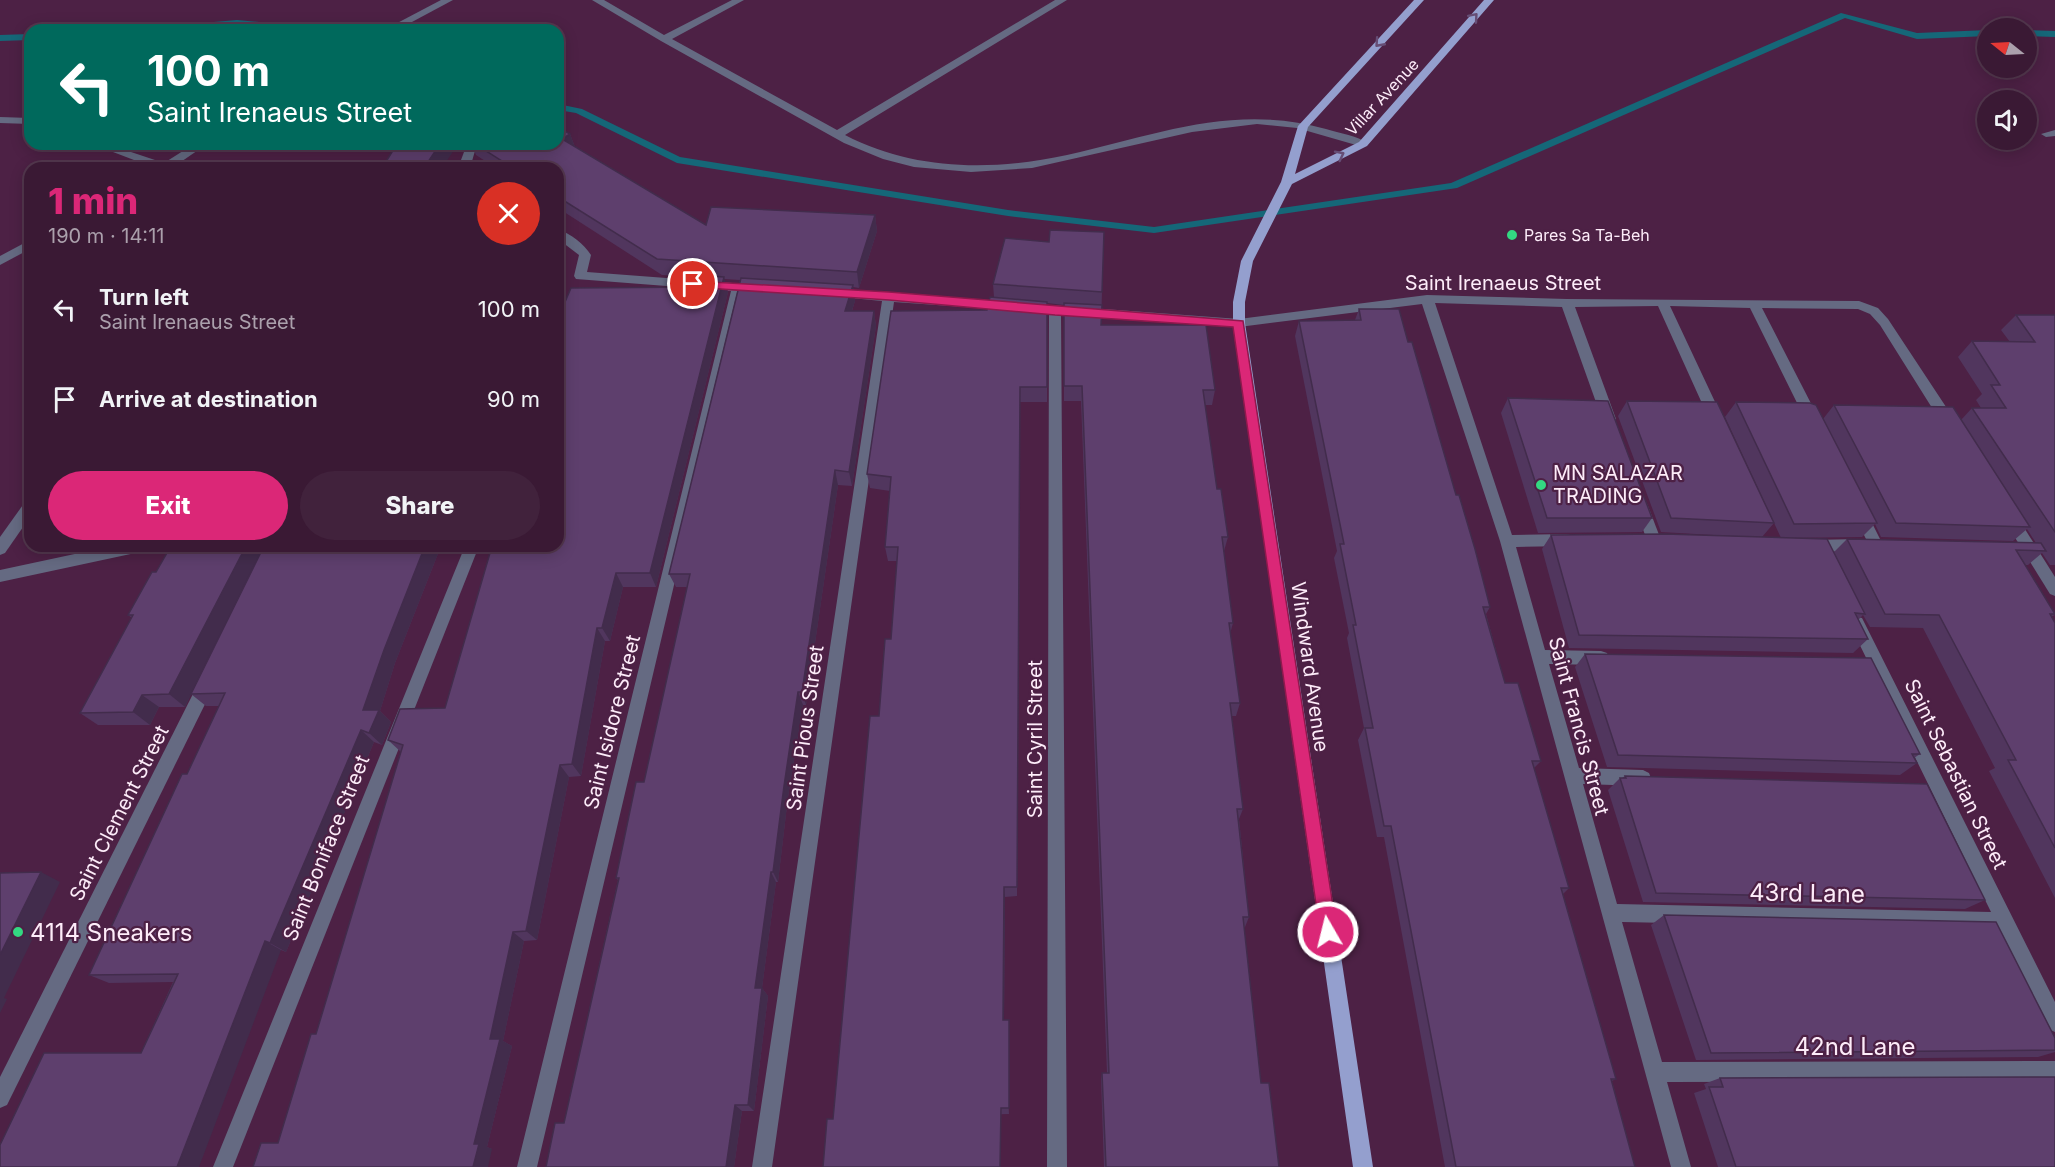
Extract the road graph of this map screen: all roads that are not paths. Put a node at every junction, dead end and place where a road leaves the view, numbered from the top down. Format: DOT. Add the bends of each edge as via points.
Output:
graph roads {
  1 [pos="448,0"];
  2 [pos="597,0"];
  3 [pos="739,0"];
  4 [pos="1062,0"];
  5 [pos="1419,0"];
  6 [pos="1489,0"];
  7 [pos="401,24"];
  8 [pos="664,39"];
  9 [pos="0,120"];
  10 [pos="24,121"];
  11 [pos="1303,126"];
  12 [pos="838,134"];
  13 [pos="1363,144"];
  14 [pos="114,150"];
  15 [pos="193,150"];
  16 [pos="148,162"];
  17 [pos="174,162"];
  18 [pos="1287,182"];
  19 [pos="564,237"];
  20 [pos="24,247"];
  21 [pos="0,261"];
  22 [pos="738,288"];
  23 [pos="773,290"];
  24 [pos="819,292"];
  25 [pos="889,296"];
  26 [pos="1427,299"];
  27 [pos="1662,302"];
  28 [pos="1568,303"];
  29 [pos="1754,304"];
  30 [pos="1055,311"];
  31 [pos="1239,323"];
  32 [pos="1721,429"];
  33 [pos="1817,430"];
  34 [pos="1954,430"];
  35 [pos="1614,432"];
  36 [pos="1638,497"];
  37 [pos="1855,503"];
  38 [pos="2004,509"];
  39 [pos="24,515"];
  40 [pos="1586,540"];
  41 [pos="1653,540"];
  42 [pos="1507,541"];
  43 [pos="1819,545"];
  44 [pos="1797,546"];
  45 [pos="2006,548"];
  46 [pos="0,549"];
  47 [pos="2030,549"];
  48 [pos="112,552"];
  49 [pos="470,552"];
  50 [pos="1829,567"];
  51 [pos="0,576"];
  52 [pos="2055,590"];
  53 [pos="1850,609"];
  54 [pos="1538,657"];
  55 [pos="1620,658"];
  56 [pos="1853,662"];
  57 [pos="1876,662"];
  58 [pos="217,663"];
  59 [pos="1571,776"];
  60 [pos="1654,778"];
  61 [pos="1914,785"];
  62 [pos="1938,786"];
  63 [pos="1609,913"];
  64 [pos="2005,921"];
  65 [pos="2055,1022"];
  66 [pos="2055,1071"];
  67 [pos="1655,1072"];
  68 [pos="0,1098"];
  69 [pos="223,1167"];
  70 [pos="527,1167"];
  71 [pos="762,1167"];
  72 [pos="1057,1167"];
  73 [pos="1363,1167"];
  74 [pos="1681,1167"];
  1 -- 7 [label="street"];
  2 -- 8 [label="street"];
  3 -- 8 [label="street"];
  4 -- 12 [label="street"];
  5 -- 11 [label="main road, Villar Avenue, one-way"];
  13 -- 6 [label="main road, Villar Avenue, one-way"];
  8 -- 12 [label="street"];
  9 -- 10 [label="street"];
  11 -- 12 [label="street" via="1258,121 1197,128 1047,162 999,168 922,165 885,156"];
  11 -- 13 [label="street"];
  11 -- 18 [label="main road, Villar Avenue"];
  18 -- 13 [label="main road, Villar Avenue, one-way"];
  14 -- 16 [label="street"];
  15 -- 17 [label="street"];
  18 -- 31 [label="main road, Windward Avenue" via="1247,261"];
  19 -- 22 [label="street" via="585,255 577,282"];
  20 -- 21 [label="street"];
  22 -- 23 [label="street"];
  22 -- 70 [label="street, Saint Isidore Street"];
  24 -- 25 [label="street, Saint Irenaeus Street"];
  25 -- 30 [label="street, Saint Irenaeus Street"];
  25 -- 71 [label="street, Saint Pious Street"];
  26 -- 28 [label="street, Saint Irenaeus Street"];
  26 -- 31 [label="street, Saint Irenaeus Street"];
  26 -- 42 [label="street, Saint Francis Street"];
  27 -- 28 [label="street, Saint Irenaeus Street"];
  27 -- 29 [label="street, Saint Irenaeus Street"];
  27 -- 32 [label="street"];
  28 -- 35 [label="street"];
  29 -- 33 [label="street"];
  29 -- 34 [label="street, Saint Irenaeus Street" via="1859,305 1874,311"];
  30 -- 31 [label="street, Saint Irenaeus Street"];
  30 -- 72 [label="street, Saint Cyril Street"];
  31 -- 73 [label="main road, Windward Avenue"];
  36 -- 41 [label="street"];
  37 -- 43 [label="street" via="1882,545"];
  38 -- 47 [label="street"];
  39 -- 46 [label="street"];
  40 -- 42 [label="street"];
  42 -- 54 [label="street, Saint Francis Street"];
  43 -- 44 [label="street"];
  43 -- 50 [label="street"];
  45 -- 47 [label="street"];
  47 -- 52 [label="street"];
  48 -- 51 [label="street"];
  49 -- 69 [label="street, Saint Boniface Street"];
  53 -- 57 [label="street, Saint Sebastian Street"];
  54 -- 55 [label="street"];
  54 -- 59 [label="street, Saint Francis Street"];
  56 -- 57 [label="street"];
  57 -- 62 [label="street, Saint Sebastian Street"];
  58 -- 68 [label="street, Saint Clement Street"];
  59 -- 60 [label="street"];
  59 -- 63 [label="street, Saint Francis Street"];
  61 -- 62 [label="street"];
  62 -- 64 [label="street, Saint Sebastian Street"];
  63 -- 64 [label="street, 43rd Lane"];
  63 -- 67 [label="street, Saint Francis Street"];
  64 -- 65 [label="street, Saint Sebastian Street"];
  66 -- 67 [label="street, 42nd Lane"];
  67 -- 74 [label="street, Saint Francis Street"];
}
